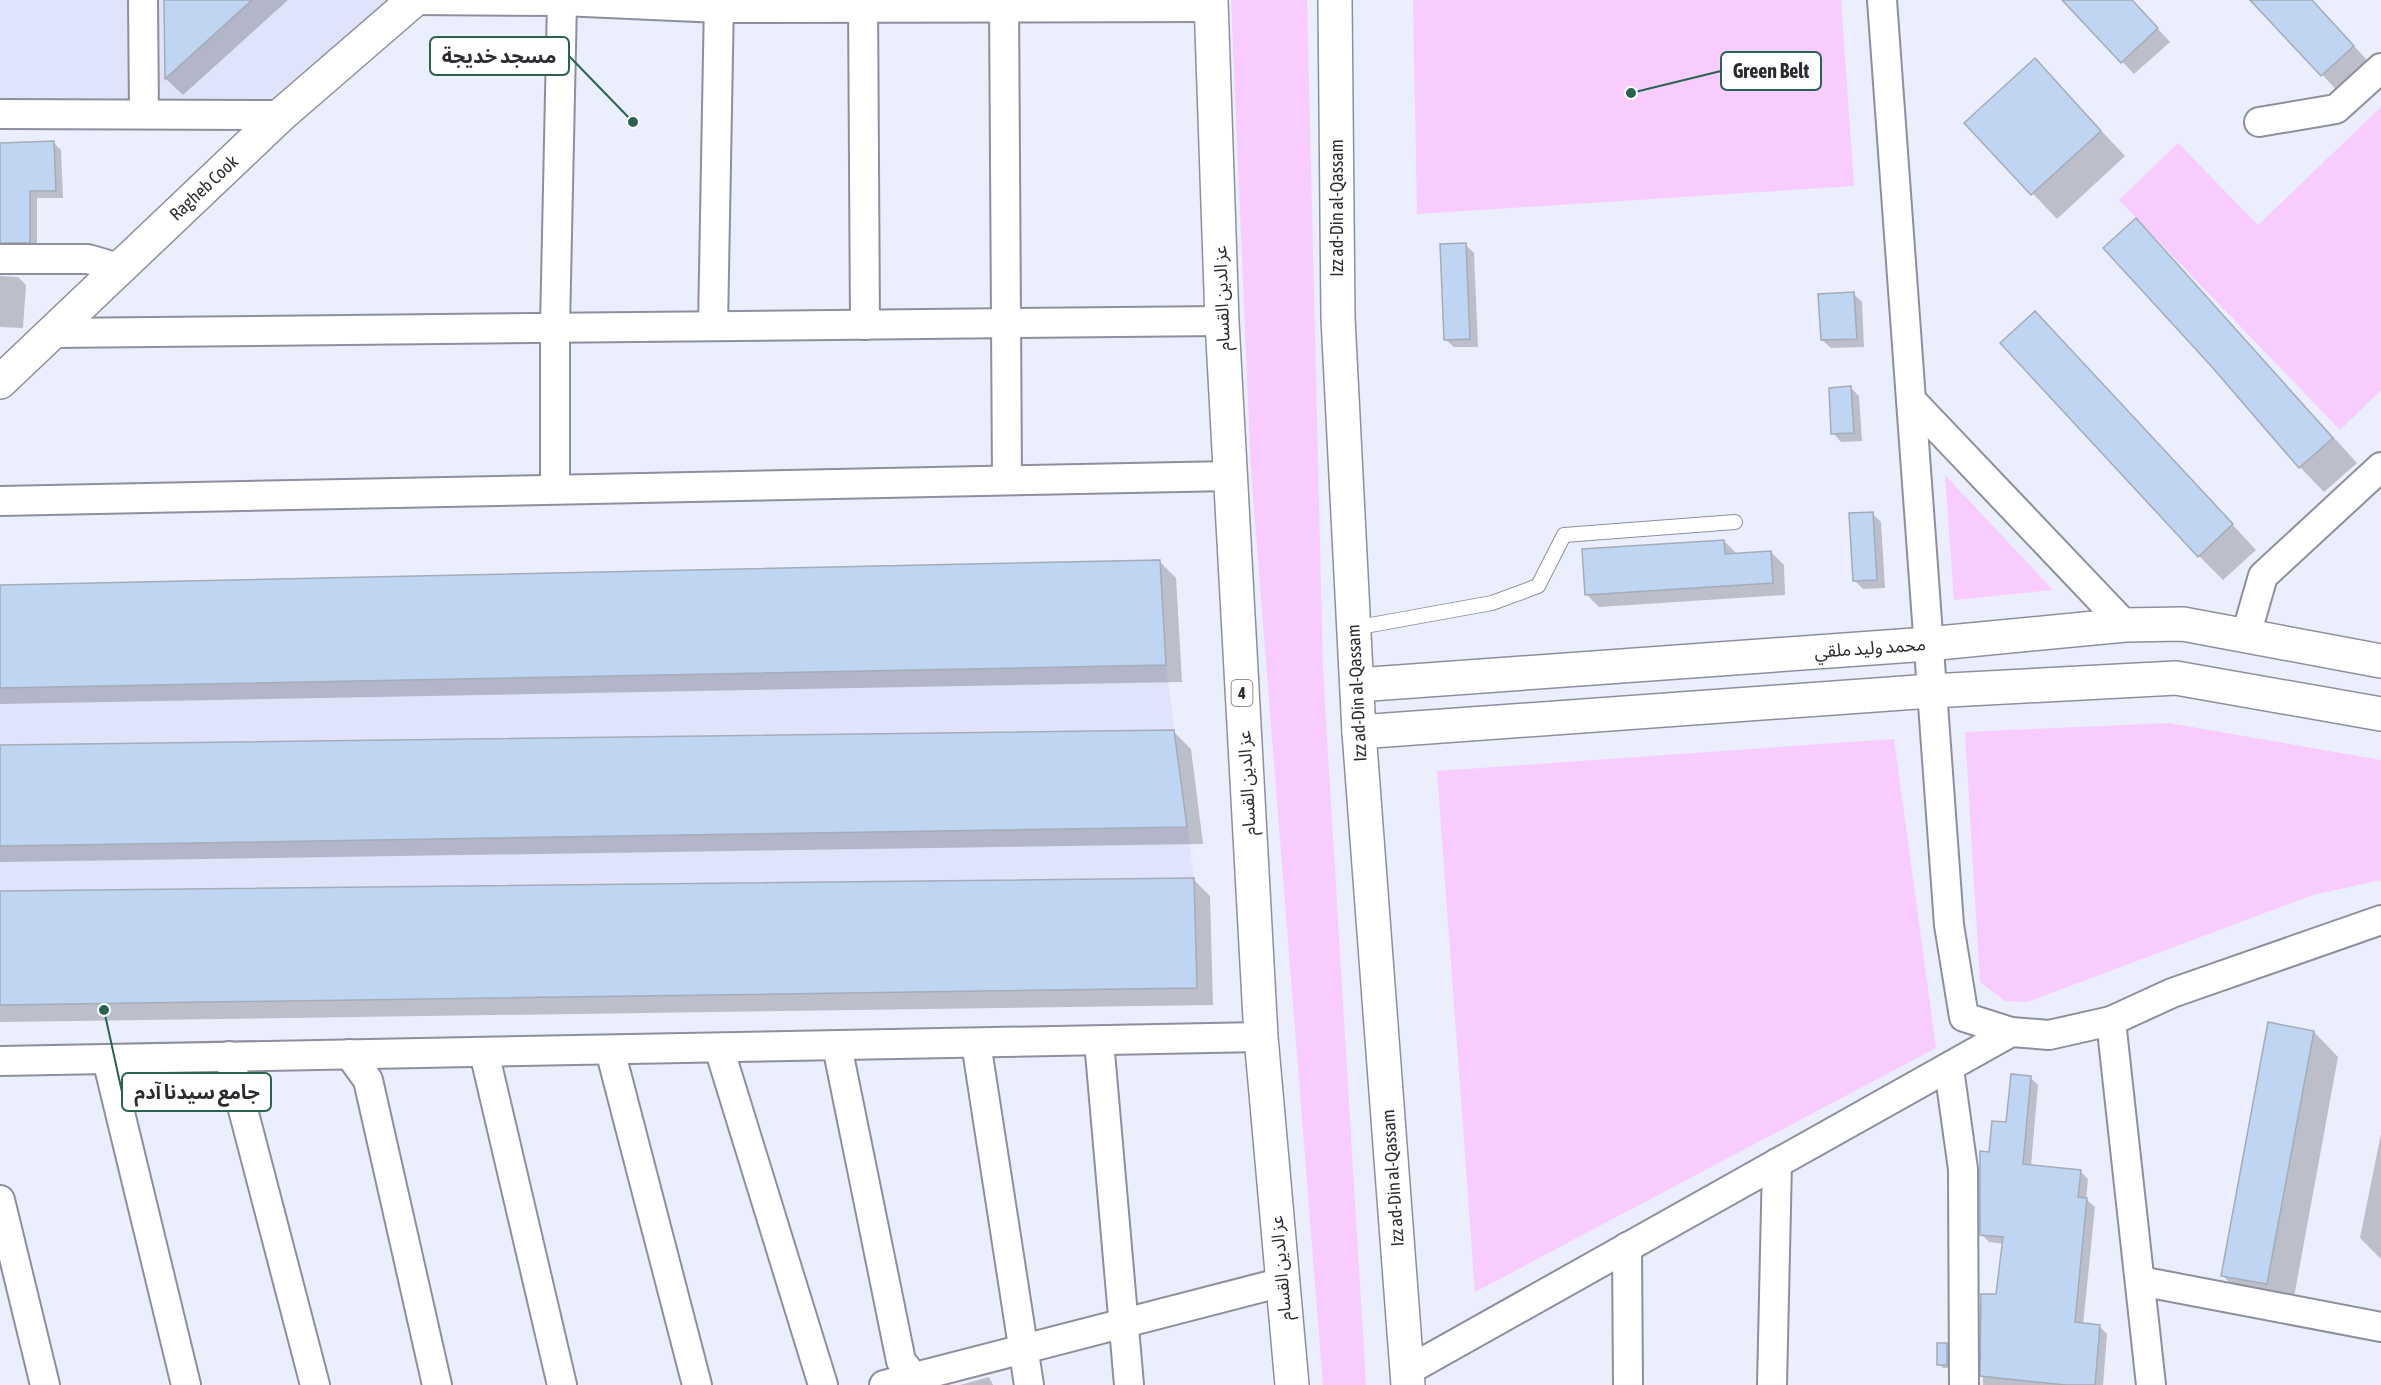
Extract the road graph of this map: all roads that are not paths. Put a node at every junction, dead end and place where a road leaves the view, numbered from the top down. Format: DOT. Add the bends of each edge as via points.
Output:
graph roads {
  1 [pos="143,0"];
  2 [pos="414,0"];
  3 [pos="1335,0"];
  4 [pos="1882,0"];
  5 [pos="562,2"];
  6 [pos="1211,3"];
  7 [pos="720,4"];
  8 [pos="863,4"];
  9 [pos="1004,4"];
  10 [pos="2381,68"];
  11 [pos="0,114"];
  12 [pos="144,114"];
  13 [pos="281,115"];
  14 [pos="2259,122"];
  15 [pos="0,259"];
  16 [pos="119,268"];
  17 [pos="1222,321"];
  18 [pos="1006,323"];
  19 [pos="865,325"];
  20 [pos="713,326"];
  21 [pos="555,328"];
  22 [pos="51,333"];
  23 [pos="0,382"];
  24 [pos="1911,400"];
  25 [pos="2381,466"];
  26 [pos="1231,476"];
  27 [pos="1007,480"];
  28 [pos="555,489"];
  29 [pos="0,501"];
  30 [pos="1735,522"];
  31 [pos="2124,625"];
  32 [pos="1354,628"];
  33 [pos="2246,635"];
  34 [pos="1928,644"];
  35 [pos="2381,661"];
  36 [pos="1357,685"];
  37 [pos="1931,691"];
  38 [pos="2381,714"];
  39 [pos="1359,732"];
  40 [pos="2381,920"];
  41 [pos="2111,1021"];
  42 [pos="2011,1032"];
  43 [pos="1261,1037"];
  44 [pos="1099,1041"];
  45 [pos="976,1043"];
  46 [pos="837,1046"];
  47 [pos="719,1048"];
  48 [pos="610,1050"];
  49 [pos="484,1052"];
  50 [pos="349,1054"];
  51 [pos="229,1056"];
  52 [pos="107,1059"];
  53 [pos="0,1060"];
  54 [pos="1949,1069"];
  55 [pos="1776,1163"];
  56 [pos="0,1200"];
  57 [pos="5,1242"];
  58 [pos="1627,1247"];
  59 [pos="2139,1281"];
  60 [pos="1283,1282"];
  61 [pos="1123,1323"];
  62 [pos="2381,1327"];
  63 [pos="1023,1349"];
  64 [pos="915,1377"];
  65 [pos="1408,1378"];
  66 [pos="45,1385"];
  67 [pos="186,1385"];
  68 [pos="315,1385"];
  69 [pos="437,1385"];
  70 [pos="562,1385"];
  71 [pos="698,1385"];
  72 [pos="823,1385"];
  73 [pos="884,1385"];
  74 [pos="1029,1385"];
  75 [pos="1128,1385"];
  76 [pos="1292,1385"];
  77 [pos="1628,1385"];
  78 [pos="1772,1385"];
  79 [pos="1964,1385"];
  80 [pos="2151,1385"];
  1 -- 12 [label="street"];
  2 -- 5 [label="street"];
  2 -- 13 [label="main road, Ragheb Cook"];
  3 -- 32 [label="main road, Izz ad-Din al-Qassam" via="1338,318"];
  4 -- 24 [label="street"];
  5 -- 7 [label="street"];
  5 -- 21 [label="street"];
  6 -- 9 [label="street"];
  6 -- 17 [label="main road, عز الدين القسام / 4"];
  7 -- 8 [label="street"];
  7 -- 20 [label="street"];
  8 -- 9 [label="street"];
  8 -- 19 [label="street"];
  9 -- 18 [label="street"];
  10 -- 14 [label="street" via="2336,109"];
  11 -- 12 [label="street"];
  12 -- 13 [label="street"];
  13 -- 16 [label="main road, Ragheb Cook"];
  15 -- 16 [label="street" via="88,259"];
  16 -- 22 [label="main road, Ragheb Cook"];
  17 -- 18 [label="street"];
  17 -- 26 [label="main road, عز الدين القسام / 4"];
  18 -- 19 [label="street"];
  18 -- 27 [label="street"];
  19 -- 20 [label="street"];
  20 -- 21 [label="street"];
  21 -- 22 [label="street"];
  21 -- 28 [label="street"];
  22 -- 23 [label="main road, Ragheb Cook"];
  24 -- 31 [label="street"];
  24 -- 34 [label="street"];
  25 -- 33 [label="street" via="2263,576"];
  26 -- 27 [label="street"];
  26 -- 43 [label="main road, عز الدين القسام / 4"];
  27 -- 28 [label="street"];
  28 -- 29 [label="street"];
  30 -- 32 [label="lane" via="1564,535 1538,586 1492,603"];
  31 -- 33 [label="main road, محمد وليد ملقي" via="2183,624"];
  31 -- 34 [label="main road, محمد وليد ملقي"];
  32 -- 36 [label="main road, Izz ad-Din al-Qassam"];
  33 -- 35 [label="main road, محمد وليد ملقي"];
  34 -- 36 [label="main road, محمد وليد ملقي"];
  34 -- 37 [label="street"];
  36 -- 39 [label="main road, Izz ad-Din al-Qassam"];
  37 -- 38 [label="main road" via="2175,678"];
  37 -- 39 [label="main road"];
  37 -- 42 [label="street" via="1949,926 1964,1017"];
  39 -- 65 [label="main road, Izz ad-Din al-Qassam"];
  40 -- 41 [label="street" via="2172,993"];
  41 -- 42 [label="street" via="2049,1035"];
  41 -- 59 [label="street"];
  42 -- 54 [label="street"];
  43 -- 44 [label="street"];
  43 -- 60 [label="main road, عز الدين القسام / 4"];
  44 -- 45 [label="street"];
  44 -- 61 [label="street"];
  45 -- 46 [label="street"];
  45 -- 63 [label="street"];
  46 -- 47 [label="street"];
  46 -- 64 [label="street" via="901,1361"];
  47 -- 48 [label="street"];
  47 -- 72 [label="street"];
  48 -- 49 [label="street"];
  48 -- 71 [label="street"];
  49 -- 50 [label="street"];
  49 -- 70 [label="street"];
  50 -- 51 [label="street"];
  50 -- 69 [label="street" via="368,1080"];
  51 -- 52 [label="street"];
  51 -- 68 [label="street"];
  52 -- 53 [label="street"];
  52 -- 67 [label="street"];
  54 -- 55 [label="street"];
  54 -- 79 [label="street" via="1963,1169"];
  55 -- 58 [label="street"];
  55 -- 78 [label="street"];
  56 -- 57 [label="street"];
  57 -- 66 [label="street"];
  58 -- 65 [label="street"];
  58 -- 77 [label="street"];
  59 -- 62 [label="street"];
  59 -- 80 [label="street"];
  60 -- 61 [label="street"];
  60 -- 76 [label="main road, عز الدين القسام / 4"];
  61 -- 63 [label="street"];
  61 -- 75 [label="street"];
  63 -- 64 [label="street"];
  63 -- 74 [label="street"];
  64 -- 73 [label="street"];
}
